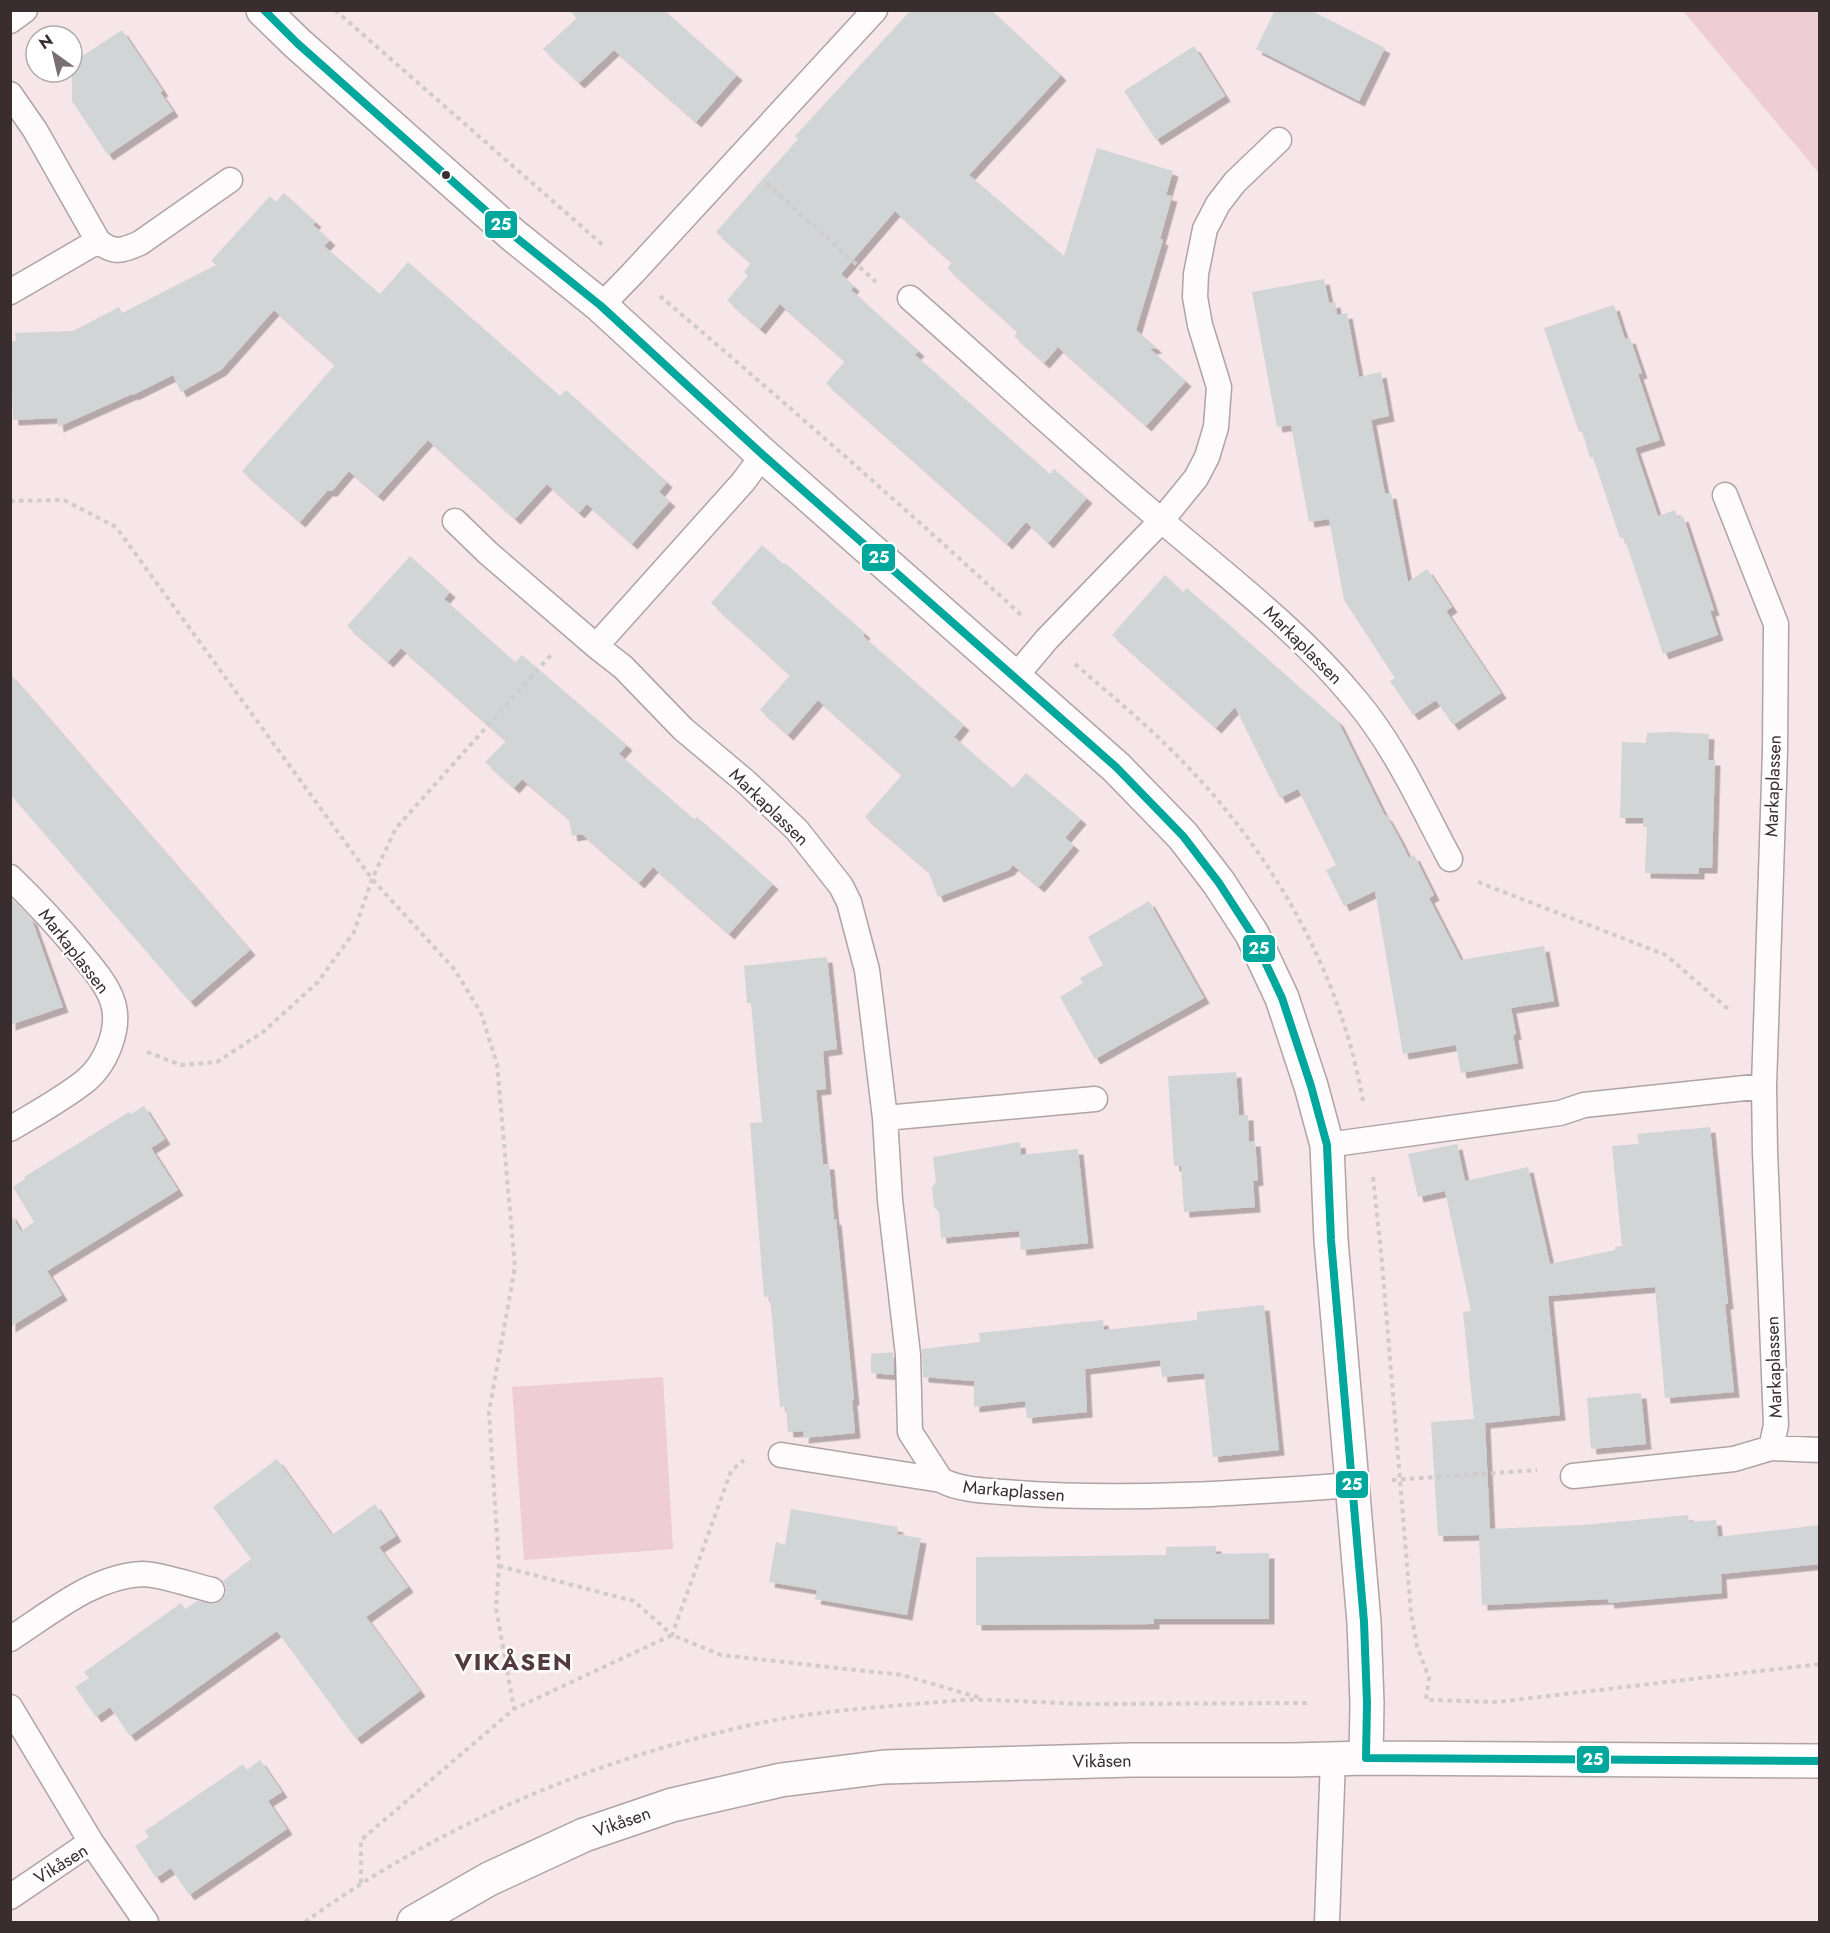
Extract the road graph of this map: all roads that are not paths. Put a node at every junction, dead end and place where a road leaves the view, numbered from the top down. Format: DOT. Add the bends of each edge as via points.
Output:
graph roads {
  1 [pos="25,10"];
  2 [pos="263,10"];
  3 [pos="875,10"];
  4 [pos="10,21"];
  5 [pos="10,94"];
  6 [pos="1279,140"];
  7 [pos="230,180"];
  8 [pos="98,241"];
  9 [pos="10,292"];
  10 [pos="910,298"];
  11 [pos="601,306"];
  12 [pos="763,455"];
  13 [pos="1725,495"];
  14 [pos="455,520"];
  15 [pos="1161,521"];
  16 [pos="596,646"];
  17 [pos="1015,677"];
  18 [pos="1450,859"];
  19 [pos="10,877"];
  20 [pos="1764,1086"];
  21 [pos="1095,1099"];
  22 [pos="885,1118"];
  23 [pos="10,1129"];
  24 [pos="1327,1145"];
  25 [pos="1771,1448"];
  26 [pos="1820,1450"];
  27 [pos="782,1455"];
  28 [pos="1574,1476"];
  29 [pos="941,1480"];
  30 [pos="1353,1485"];
  31 [pos="212,1590"];
  32 [pos="10,1639"];
  33 [pos="10,1707"];
  34 [pos="1366,1758"];
  35 [pos="1333,1759"];
  36 [pos="1820,1761"];
  37 [pos="91,1842"];
  38 [pos="10,1897"];
  39 [pos="146,1923"];
  40 [pos="414,1923"];
  41 [pos="1327,1923"];
  1 -- 4 [label="lane"];
  2 -- 11 [label="street" via="513,235"];
  3 -- 11 [label="lane"];
  5 -- 8 [label="lane"];
  6 -- 15 [label="lane" via="1234,182 1205,229 1195,297 1219,387 1216,427 1196,478"];
  7 -- 8 [label="lane" via="125,250 106,248"];
  8 -- 9 [label="lane"];
  10 -- 15 [label="lane, Markaplassen"];
  11 -- 12 [label="street"];
  12 -- 16 [label="lane"];
  12 -- 17 [label="street"];
  13 -- 20 [label="lane, Markaplassen" via="1776,624"];
  14 -- 16 [label="lane, Markaplassen"];
  15 -- 17 [label="lane"];
  15 -- 18 [label="lane, Markaplassen" via="1274,615 1357,700 1392,752"];
  16 -- 22 [label="lane, Markaplassen" via="797,830 841,886 867,970"];
  17 -- 24 [label="street" via="1116,767 1183,836 1219,883 1252,934 1282,998"];
  19 -- 23 [label="lane, Markaplassen" via="53,919 100,978 113,1001 115,1019 113,1040 86,1081"];
  20 -- 24 [label="lane" via="1584,1105 1560,1113"];
  20 -- 25 [label="lane, Markaplassen" via="1777,1411"];
  21 -- 22 [label="lane"];
  22 -- 29 [label="lane, Markaplassen" via="908,1355 910,1432"];
  24 -- 30 [label="street" via="1331,1240"];
  25 -- 26 [label="lane"];
  25 -- 28 [label="lane" via="1734,1460"];
  27 -- 29 [label="lane"];
  29 -- 30 [label="lane, Markaplassen" via="948,1485 987,1491 1067,1496 1212,1495"];
  30 -- 34 [label="street" via="1364,1622"];
  31 -- 32 [label="lane" via="145,1574 119,1578 84,1590"];
  33 -- 37 [label="lane"];
  34 -- 35 [label="street, Vikåsen"];
  34 -- 36 [label="street, Vikåsen"];
  35 -- 40 [label="street, Vikåsen" via="884,1767 781,1780 672,1805 584,1835 489,1879"];
  35 -- 41 [label="lane"];
  37 -- 38 [label="lane, Vikåsen"];
  37 -- 39 [label="lane, Vikåsen"];
}
